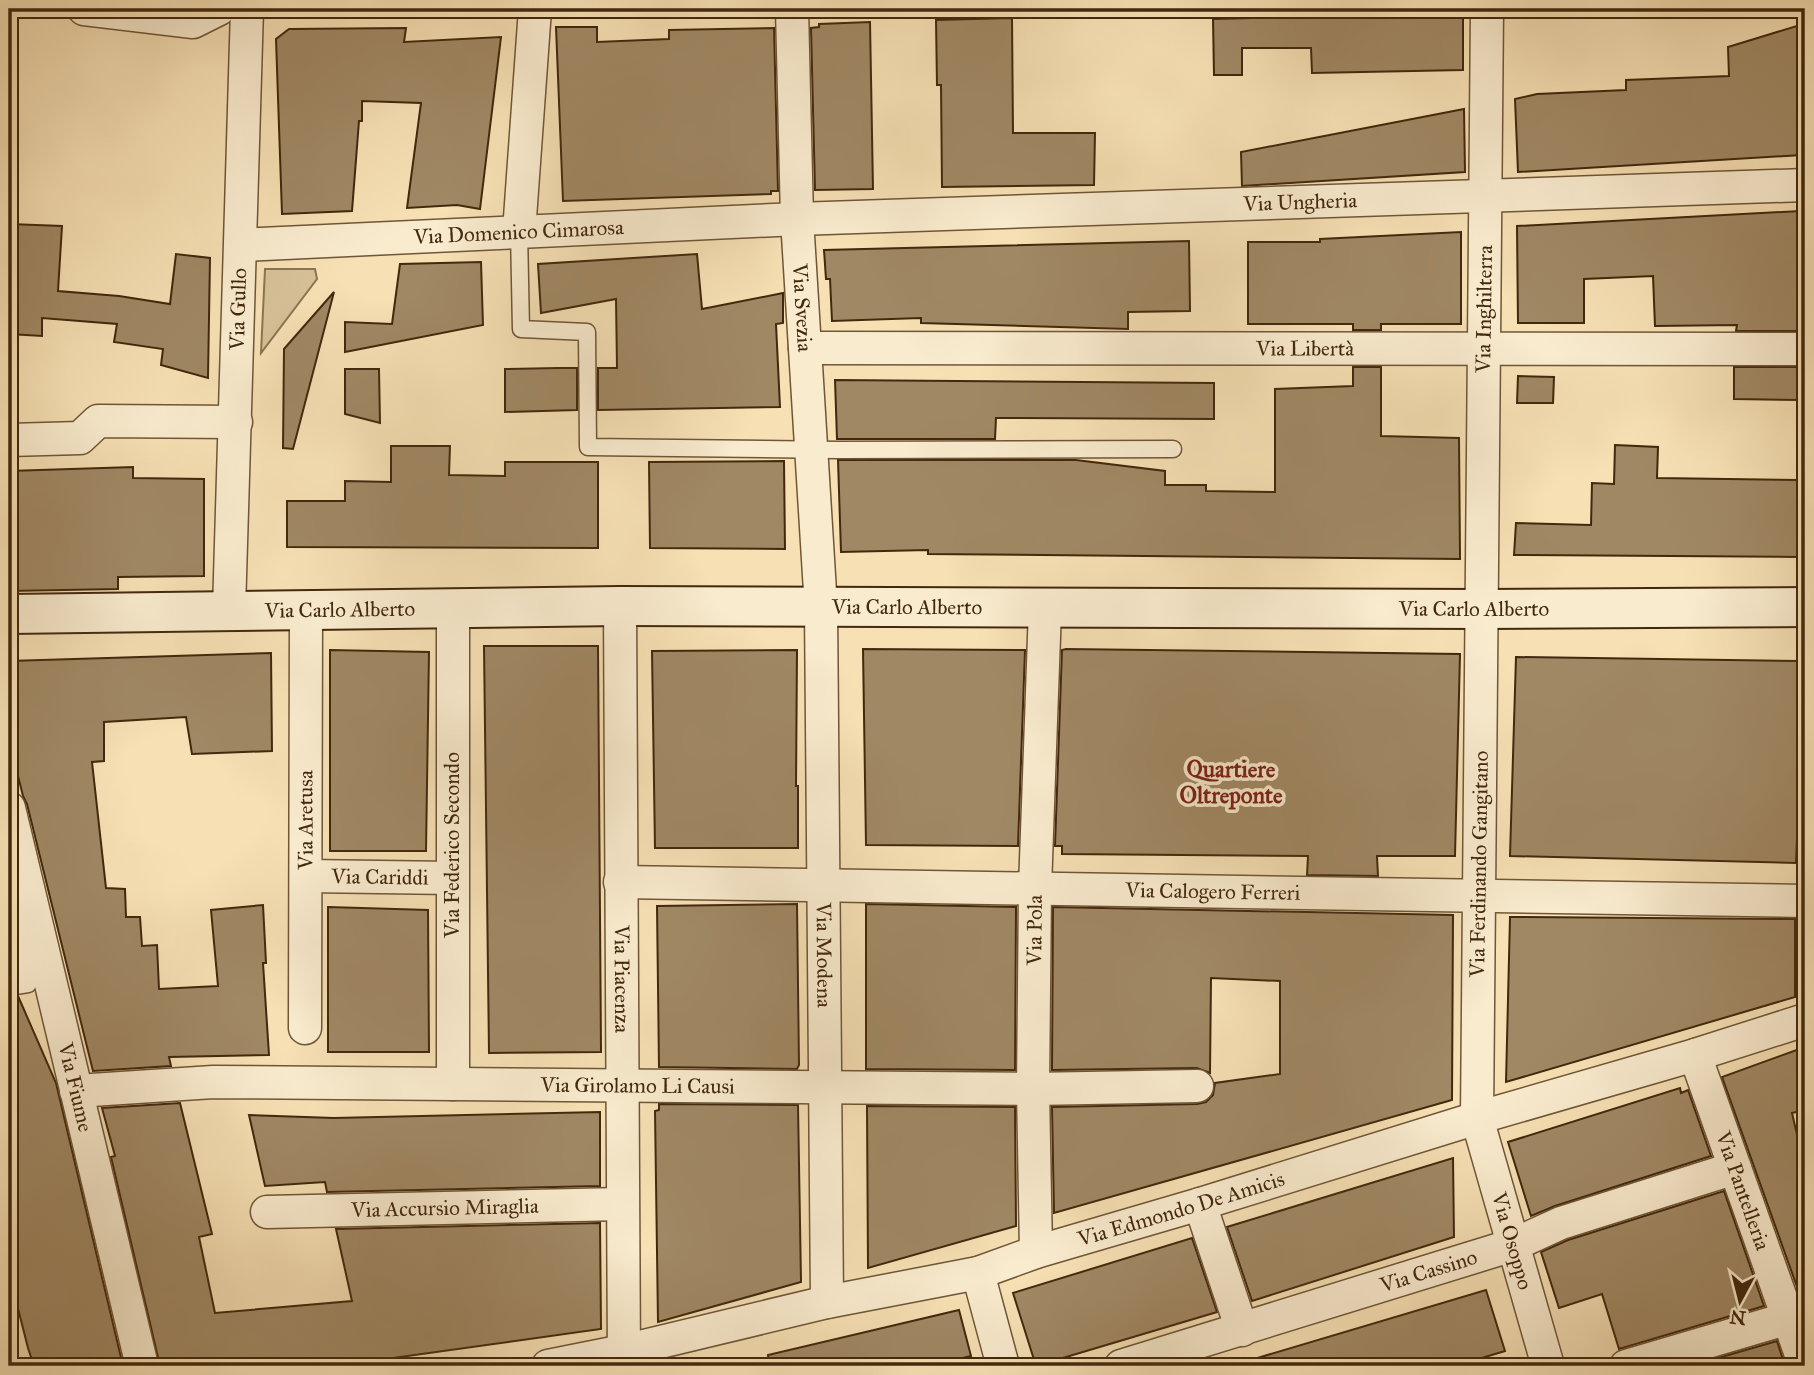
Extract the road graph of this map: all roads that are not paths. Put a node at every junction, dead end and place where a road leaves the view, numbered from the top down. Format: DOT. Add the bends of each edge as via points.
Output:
graph roads {
  1 [pos="84,9"];
  2 [pos="219,9"];
  3 [pos="247,9"];
  4 [pos="535,9"];
  5 [pos="792,9"];
  6 [pos="1487,9"];
  7 [pos="1805,185"];
  8 [pos="1486,196"];
  9 [pos="797,219"];
  10 [pos="519,232"];
  11 [pos="241,245"];
  12 [pos="805,348"];
  13 [pos="1483,349"];
  14 [pos="1805,349"];
  15 [pos="236,422"];
  16 [pos="9,439"];
  17 [pos="1173,449"];
  18 [pos="812,450"];
  19 [pos="620,606"];
  20 [pos="453,607"];
  21 [pos="1805,607"];
  22 [pos="821,608"];
  23 [pos="1045,609"];
  24 [pos="229,610"];
  25 [pos="1482,610"];
  26 [pos="306,611"];
  27 [pos="9,614"];
  28 [pos="9,808"];
  29 [pos="306,876"];
  30 [pos="452,878"];
  31 [pos="620,882"];
  32 [pos="824,885"];
  33 [pos="1035,888"];
  34 [pos="1478,895"];
  35 [pos="1805,901"];
  36 [pos="9,906"];
  37 [pos="9,987"];
  38 [pos="1805,1020"];
  39 [pos="305,1028"];
  40 [pos="1695,1055"];
  41 [pos="453,1084"];
  42 [pos="621,1085"];
  43 [pos="1197,1086"];
  44 [pos="825,1087"];
  45 [pos="1033,1089"];
  46 [pos="76,1091"];
  47 [pos="1477,1118"];
  48 [pos="1735,1168"];
  49 [pos="1200,1204"];
  50 [pos="622,1205"];
  51 [pos="267,1212"];
  52 [pos="1513,1245"];
  53 [pos="1036,1252"];
  54 [pos="978,1273"];
  55 [pos="827,1302"];
  56 [pos="1797,1319"];
  57 [pos="1242,1330"];
  58 [pos="623,1359"];
  59 [pos="142,1366"];
  60 [pos="548,1366"];
  61 [pos="1003,1366"];
  62 [pos="1121,1366"];
  63 [pos="1548,1366"];
  64 [pos="1626,1366"];
  65 [pos="1805,1366"];
  1 -- 2 [label="street" via="193,22"];
  3 -- 11 [label="street, Via Gullo"];
  4 -- 10 [label="street"];
  5 -- 9 [label="street, Via Svezia"];
  6 -- 8 [label="street, Via Inghilterra"];
  7 -- 8 [label="street, Via Ungheria"];
  8 -- 9 [label="street, Via Ungheria"];
  8 -- 13 [label="street, Via Inghilterra"];
  9 -- 10 [label="street, Via Domenico Cimarosa"];
  9 -- 12 [label="street, Via Svezia"];
  10 -- 11 [label="street, Via Domenico Cimarosa"];
  10 -- 18 [label="lane" via="521,329 587,332 588,447"];
  11 -- 15 [label="street, Via Gullo"];
  12 -- 13 [label="street, Via Libertà"];
  12 -- 18 [label="street, Via Svezia"];
  13 -- 14 [label="street, Via Libertà"];
  13 -- 25 [label="street, Via Inghilterra"];
  15 -- 16 [label="street" via="98,421 80,438"];
  15 -- 24 [label="street, Via Gullo"];
  17 -- 18 [label="lane"];
  18 -- 22 [label="street, Via Svezia"];
  19 -- 20 [label="main road, Via Carlo Alberto"];
  19 -- 22 [label="main road, Via Carlo Alberto"];
  19 -- 31 [label="street, Via Piacenza"];
  20 -- 26 [label="main road, Via Carlo Alberto"];
  20 -- 30 [label="street, Via Federico Secondo"];
  21 -- 25 [label="main road, Via Carlo Alberto"];
  22 -- 23 [label="main road, Via Carlo Alberto"];
  22 -- 32 [label="street, Via Modena"];
  23 -- 25 [label="main road, Via Carlo Alberto"];
  23 -- 33 [label="street, Via Pola"];
  24 -- 26 [label="main road, Via Carlo Alberto"];
  24 -- 27 [label="main road, Via Carlo Alberto"];
  25 -- 34 [label="street, Via Ferdinando Gangitano"];
  26 -- 29 [label="street, Via Aretusa"];
  28 -- 46 [label="street, Via Fiume"];
  29 -- 30 [label="street, Via Cariddi"];
  29 -- 39 [label="street, Via Aretusa"];
  30 -- 41 [label="street, Via Federico Secondo"];
  31 -- 32 [label="street, Via Calogero Ferreri"];
  31 -- 42 [label="street, Via Piacenza"];
  32 -- 33 [label="street, Via Calogero Ferreri"];
  32 -- 44 [label="street, Via Modena"];
  33 -- 34 [label="street, Via Calogero Ferreri"];
  33 -- 45 [label="street, Via Pola"];
  34 -- 35 [label="street, Via Calogero Ferreri"];
  34 -- 47 [label="street, Via Ferdinando Gangitano"];
  36 -- 37 [label="lane" via="28,984"];
  38 -- 40 [label="street, Via Edmondo De Amicis"];
  40 -- 47 [label="street, Via Edmondo De Amicis"];
  40 -- 48 [label="street, Via Pantelleria"];
  41 -- 42 [label="street, Via Girolamo Li Causi"];
  41 -- 46 [label="street, Via Girolamo Li Causi" via="213,1082"];
  42 -- 44 [label="street, Via Girolamo Li Causi"];
  42 -- 50 [label="street, Via Piacenza"];
  43 -- 45 [label="street, Via Girolamo Li Causi"];
  44 -- 45 [label="street, Via Girolamo Li Causi"];
  44 -- 55 [label="street, Via Modena"];
  45 -- 53 [label="street, Via Pola"];
  46 -- 59 [label="street, Via Fiume"];
  47 -- 49 [label="street, Via Edmondo De Amicis"];
  47 -- 52 [label="street, Via Osoppo"];
  48 -- 52 [label="street, Via Cassino" via="1561,1223"];
  48 -- 56 [label="street, Via Pantelleria"];
  49 -- 53 [label="street, Via Edmondo De Amicis"];
  49 -- 57 [label="street"];
  50 -- 51 [label="street, Via Accursio Miraglia"];
  50 -- 58 [label="street, Via Piacenza"];
  52 -- 57 [label="street, Via Cassino"];
  52 -- 63 [label="street, Via Osoppo"];
  53 -- 54 [label="street, Via Edmondo De Amicis"];
  54 -- 55 [label="street, Via Edmondo De Amicis"];
  54 -- 61 [label="street"];
  55 -- 58 [label="street, Via Edmondo De Amicis"];
  56 -- 64 [label="street"];
  56 -- 65 [label="street, Via Pantelleria"];
  57 -- 62 [label="street, Via Cassino"];
  58 -- 60 [label="street, Via Edmondo De Amicis"];
}
